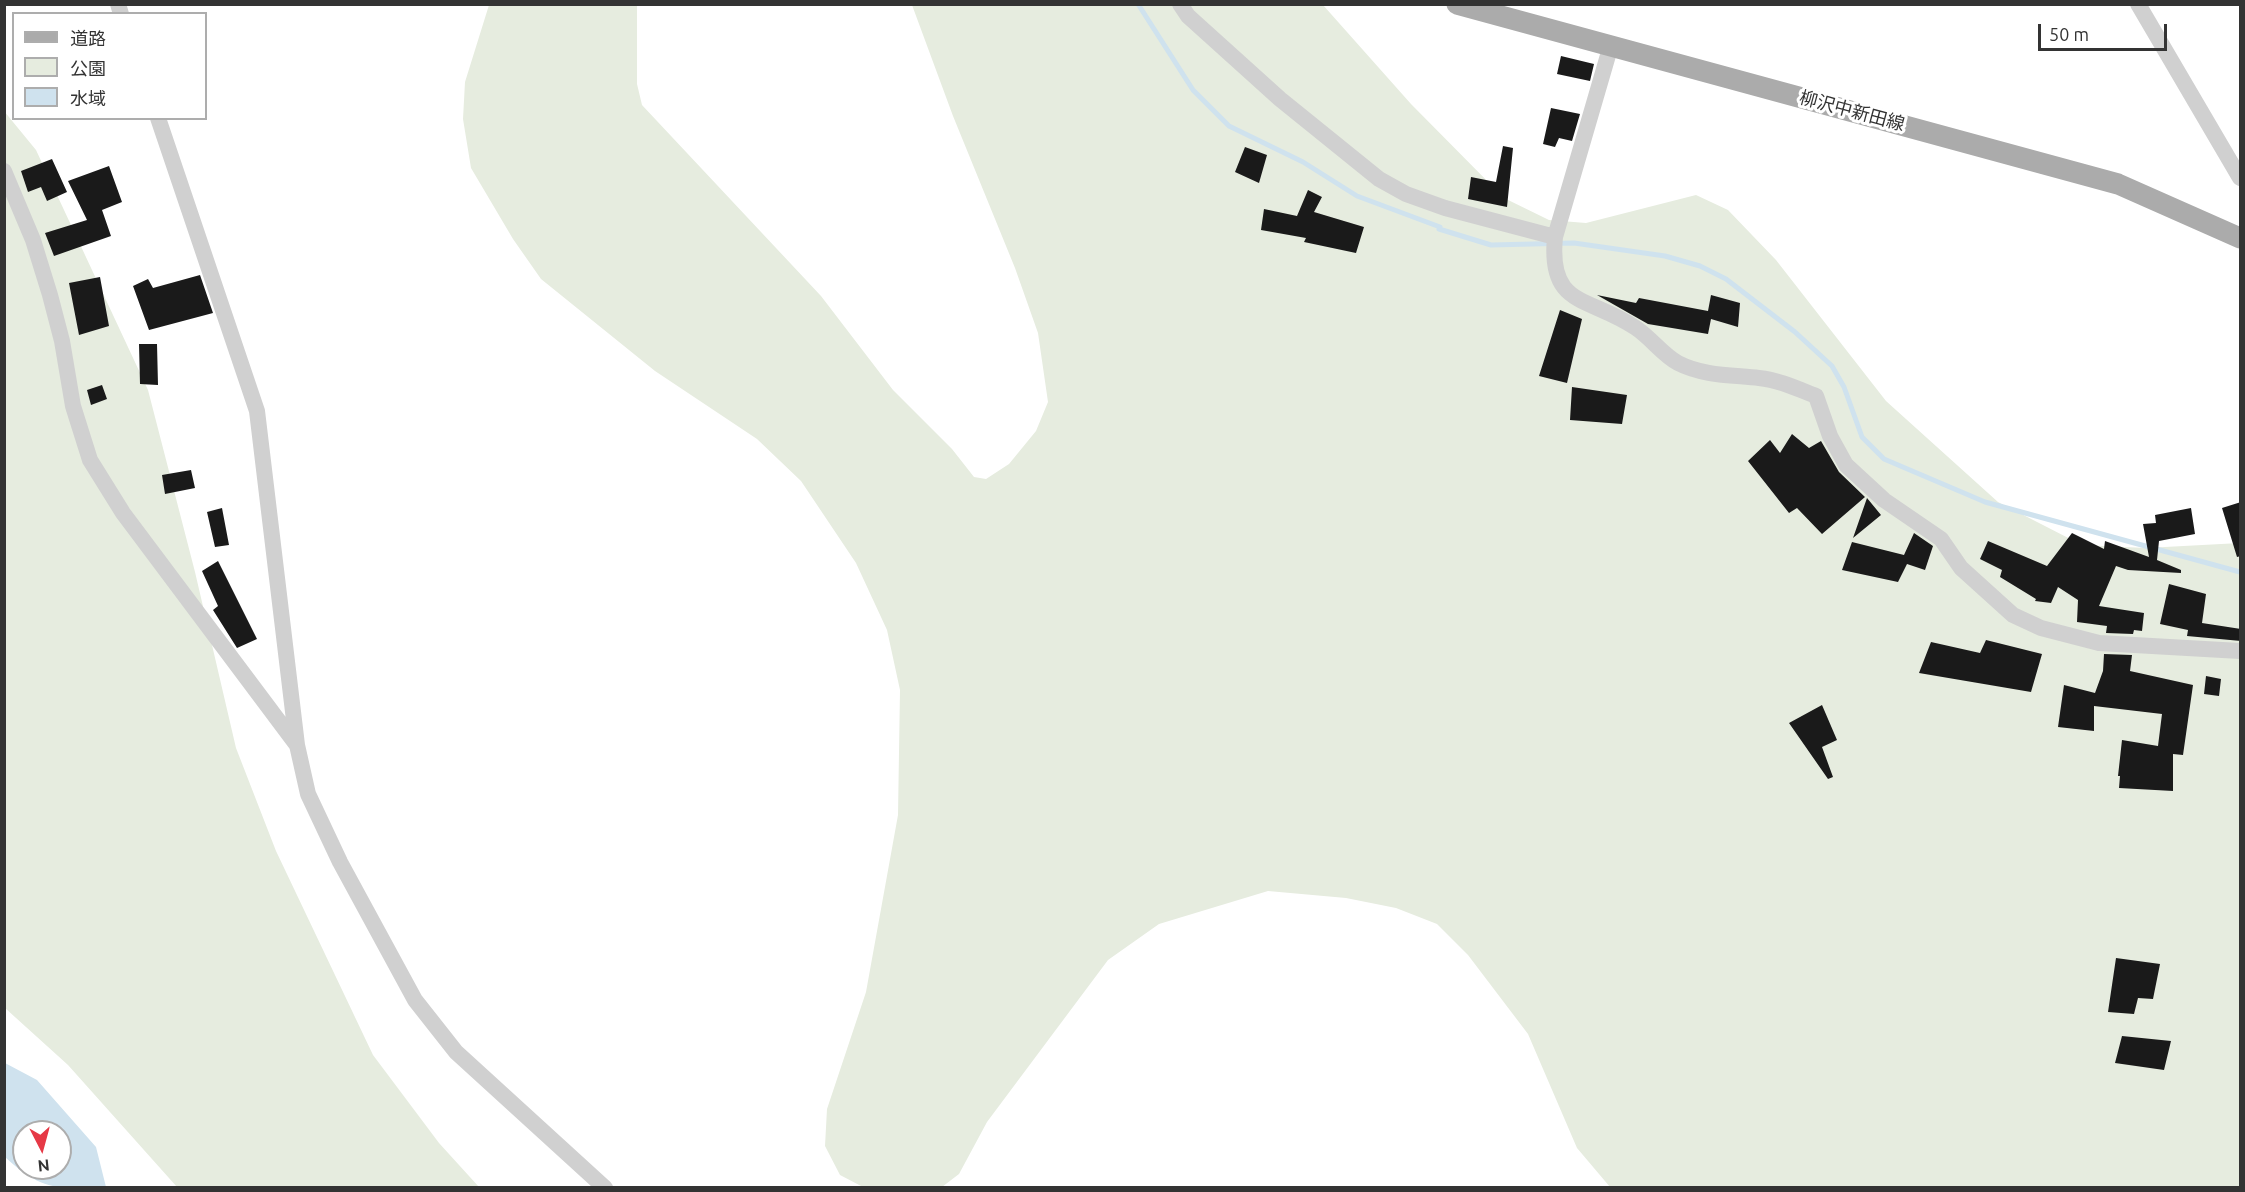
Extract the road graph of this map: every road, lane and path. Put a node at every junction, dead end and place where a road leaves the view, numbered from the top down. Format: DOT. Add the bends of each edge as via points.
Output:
graph roads {
  1 [pos="1180,4"];
  2 [pos="1457,4"];
  3 [pos="2138,4"];
  4 [pos="1611,45"];
  5 [pos="159,120"];
  6 [pos="4,171"];
  7 [pos="2241,178"];
  8 [pos="2240,232"];
  9 [pos="1555,237"];
  10 [pos="2241,651"];
  11 [pos="297,745"];
  12 [pos="605,1188"];
  1 -- 9 [label="street" via="1188,16 1280,99 1380,179 1406,194 1445,208"];
  2 -- 4 [label="main road, 柳沢中新田線"];
  3 -- 7 [label="street"];
  4 -- 8 [label="main road, 柳沢中新田線" via="2118,184"];
  4 -- 9 [label="street"];
  5 -- 11 [label="street" via="257,411"];
  6 -- 11 [label="street" via="33,240 50,296 73,406 90,460 123,513"];
  9 -- 10 [label="street" via="1554,267 1565,291 1629,323 1678,363 1711,373 1761,378 1816,396 1830,436 1846,465 1884,500 1941,539 1961,568 2013,615 2041,628 2099,643"];
  11 -- 12 [label="street" via="308,794 415,1000 456,1052"];
}
